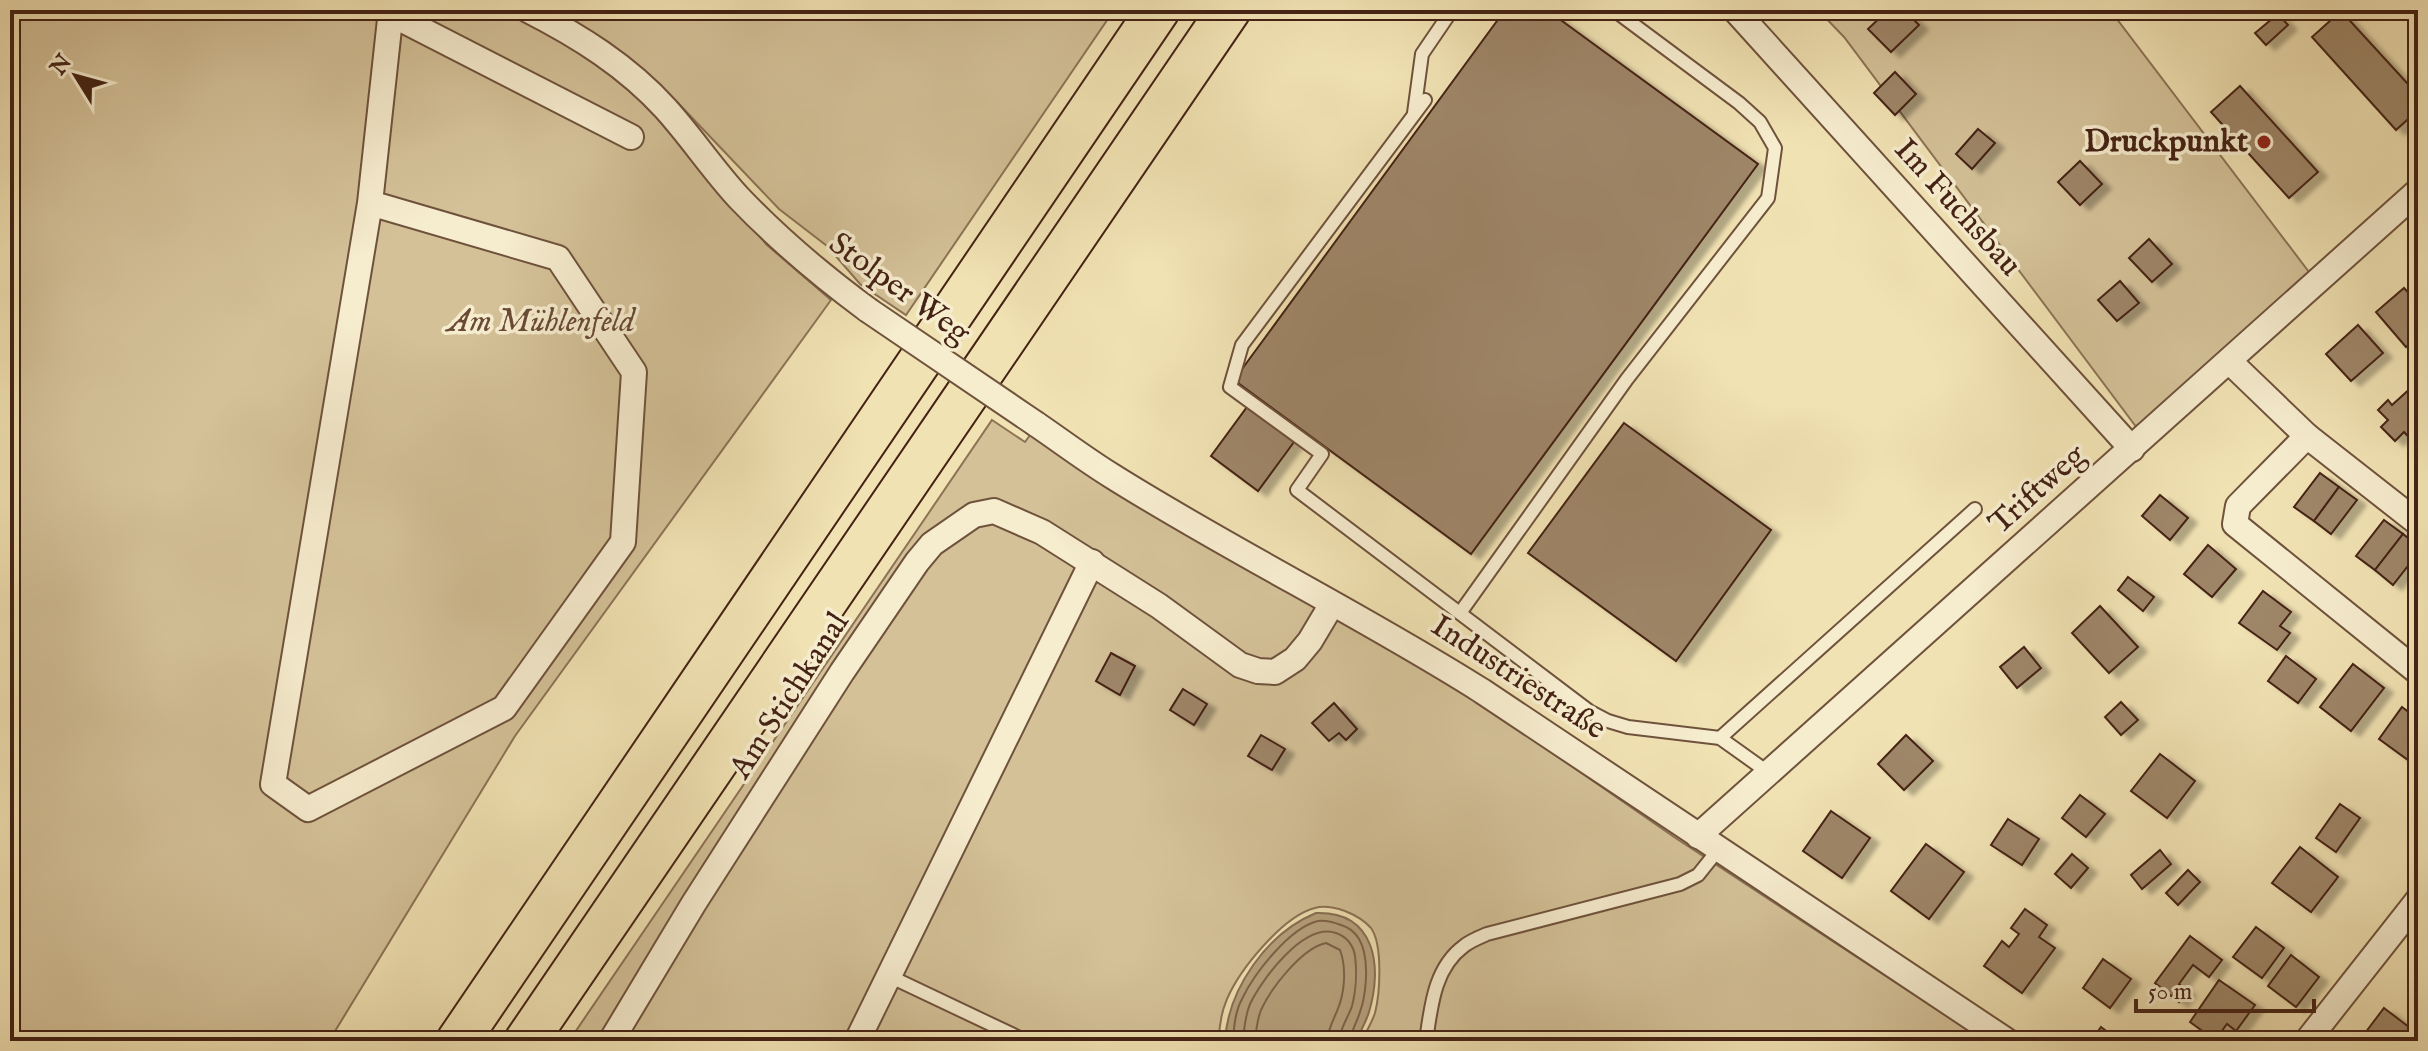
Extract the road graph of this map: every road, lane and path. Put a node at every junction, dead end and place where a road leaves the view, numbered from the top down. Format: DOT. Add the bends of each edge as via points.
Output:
graph roads {
  1 [pos="528,10"];
  2 [pos="1158,10"];
  3 [pos="1229,10"];
  4 [pos="1452,10"];
  5 [pos="1614,10"];
  6 [pos="1735,10"];
  7 [pos="391,12"];
  8 [pos="1425,100"];
  9 [pos="1414,116"];
  10 [pos="631,137"];
  11 [pos="2418,191"];
  12 [pos="370,203"];
  13 [pos="2229,361"];
  14 [pos="2307,436"];
  15 [pos="2132,449"];
  16 [pos="1975,509"];
  17 [pos="2418,523"];
  18 [pos="1092,562"];
  19 [pos="1275,571"];
  20 [pos="1332,604"];
  21 [pos="1460,613"];
  22 [pos="2418,672"];
  23 [pos="1720,738"];
  24 [pos="1769,773"];
  25 [pos="1698,836"];
  26 [pos="1718,850"];
  27 [pos="2418,900"];
  28 [pos="889,976"];
  29 [pos="458,1041"];
  30 [pos="526,1041"];
  31 [pos="611,1041"];
  32 [pos="857,1041"];
  33 [pos="1026,1041"];
  34 [pos="1426,1041"];
  35 [pos="2007,1041"];
  36 [pos="2307,1041"];
  1 -- 19 [label="street, Stolper Weg, bridge" via="597,49 642,85 770,230 868,310 1110,475"];
  2 -- 29 [label="highway"];
  3 -- 30 [label="highway"];
  4 -- 9 [label="lane" via="1422,54"];
  5 -- 21 [label="lane" via="1760,122 1775,148 1768,198 1627,379"];
  6 -- 15 [label="street, Im Fuchsbau"];
  7 -- 10 [label="street"];
  7 -- 12 [label="street"];
  8 -- 9 [label="lane"];
  9 -- 21 [label="lane" via="1242,345 1230,387 1322,454 1297,490"];
  11 -- 13 [label="street, Triftweg"];
  12 -- 12 [label="street" via="273,784 308,809 504,708 623,542 634,372 558,258"];
  13 -- 14 [label="street"];
  13 -- 15 [label="street, Triftweg"];
  14 -- 17 [label="street"];
  14 -- 22 [label="street" via="2238,506 2235,524"];
  15 -- 24 [label="street, Triftweg"];
  16 -- 23 [label="lane"];
  18 -- 20 [label="street, Am Stichkanal" via="1240,665 1258,671 1275,672 1295,659"];
  18 -- 28 [label="street"];
  18 -- 31 [label="street, Am Stichkanal" via="994,511 974,515 932,544 842,672"];
  19 -- 20 [label="street, Industriestraße"];
  20 -- 25 [label="street, Industriestraße" via="1447,668"];
  21 -- 23 [label="lane" via="1608,721"];
  23 -- 24 [label="lane"];
  24 -- 25 [label="street, Triftweg"];
  25 -- 26 [label="street, Industriestraße"];
  26 -- 34 [label="lane" via="1698,875 1680,884 1487,934 1464,946 1445,966 1435,988"];
  26 -- 35 [label="street, Industriestraße"];
  27 -- 36 [label="street"];
  28 -- 32 [label="street"];
  28 -- 33 [label="lane"];
}
